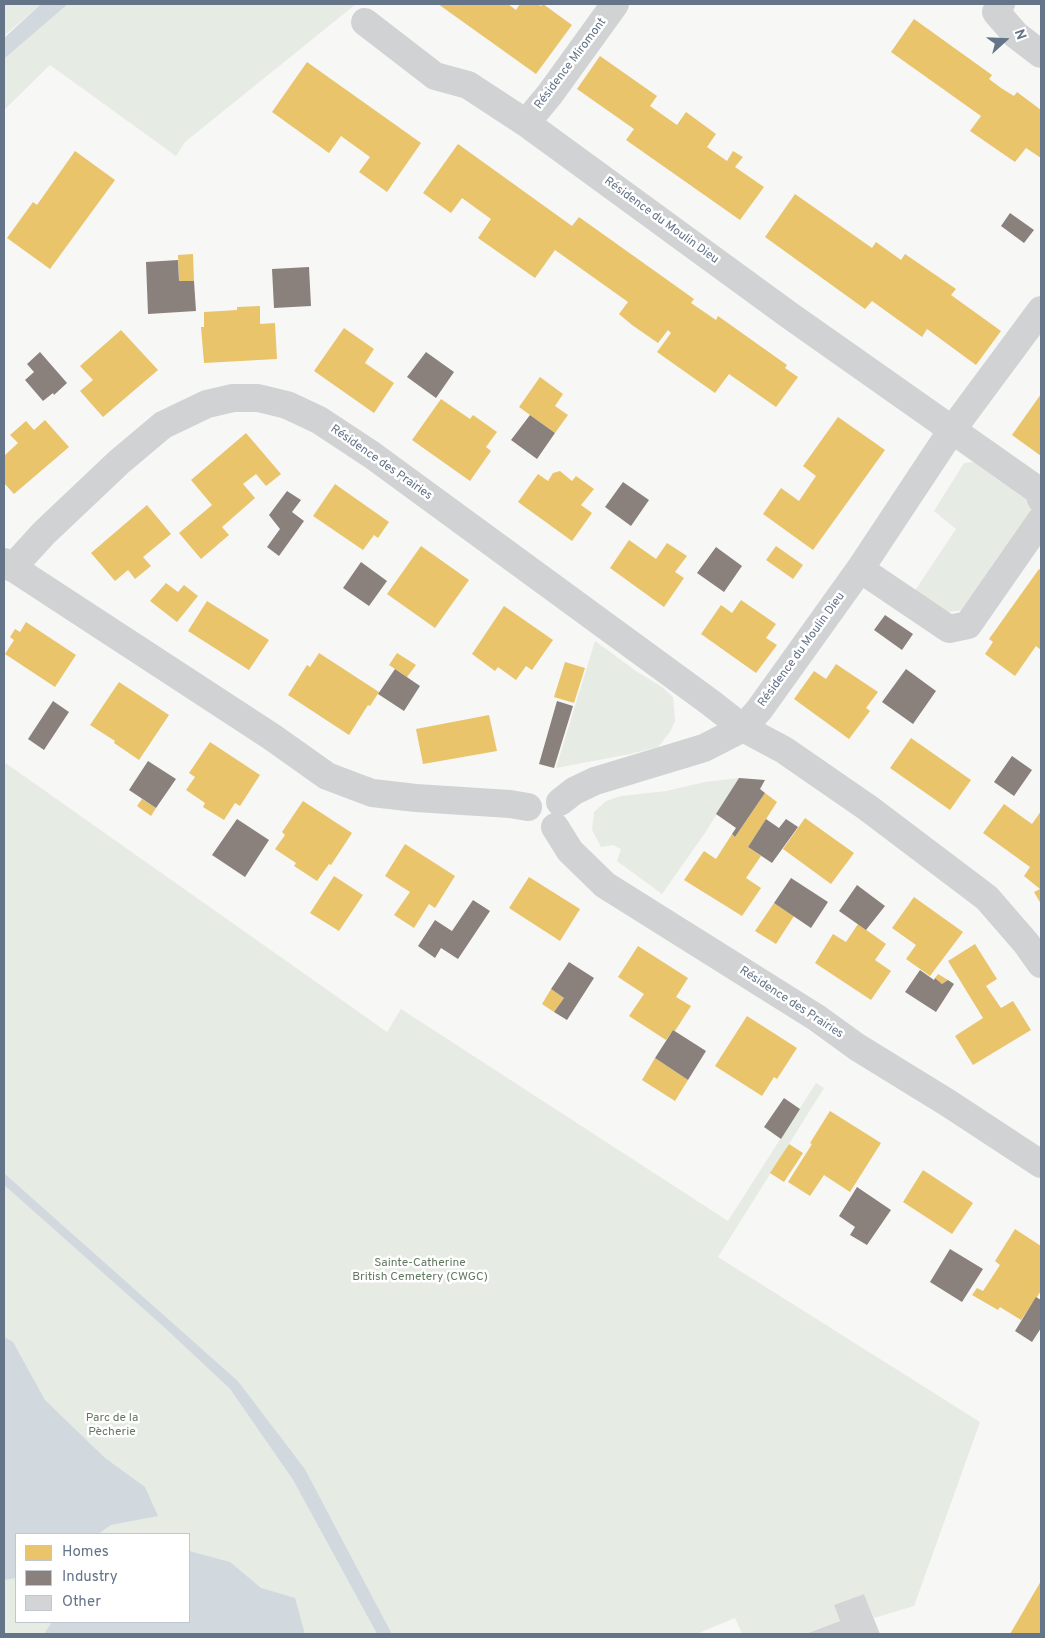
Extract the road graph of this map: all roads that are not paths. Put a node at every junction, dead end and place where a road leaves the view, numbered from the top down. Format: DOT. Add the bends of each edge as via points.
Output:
graph roads {
  1 [pos="615,4"];
  2 [pos="1001,4"];
  3 [pos="366,22"];
  4 [pos="1041,54"];
  5 [pos="526,123"];
  6 [pos="1041,310"];
  7 [pos="952,430"];
  8 [pos="1041,499"];
  9 [pos="1041,520"];
  10 [pos="8,565"];
  11 [pos="860,569"];
  12 [pos="743,728"];
  13 [pos="558,815"];
  14 [pos="1041,964"];
  15 [pos="1041,1164"];
  1 -- 5 [label="street, Résidence Miromont"];
  2 -- 4 [label="street" via="996,12 1016,36"];
  3 -- 5 [label="street, Résidence du Moulin Dieu" via="435,76 468,85"];
  5 -- 7 [label="street, Résidence du Moulin Dieu"];
  6 -- 7 [label="street, Résidence du Moulin Dieu"];
  7 -- 8 [label="street, Résidence du Moulin Dieu" via="1039,491"];
  7 -- 11 [label="street, Résidence du Moulin Dieu"];
  9 -- 11 [label="street" via="968,625 949,628"];
  10 -- 12 [label="street, Résidence des Prairies" via="163,425 208,404 233,398 258,398 287,405 310,416 372,455 712,702"];
  10 -- 13 [label="street, Résidence des Prairies" via="327,776 372,793 528,807 538,795 546,793 554,796"];
  11 -- 12 [label="street, Résidence du Moulin Dieu"];
  12 -- 13 [label="street" via="704,748 595,781 574,791"];
  12 -- 14 [label="street, Résidence des Prairies" via="784,750 868,808 987,898"];
  13 -- 15 [label="street, Résidence des Prairies" via="570,850 605,885"];
}
